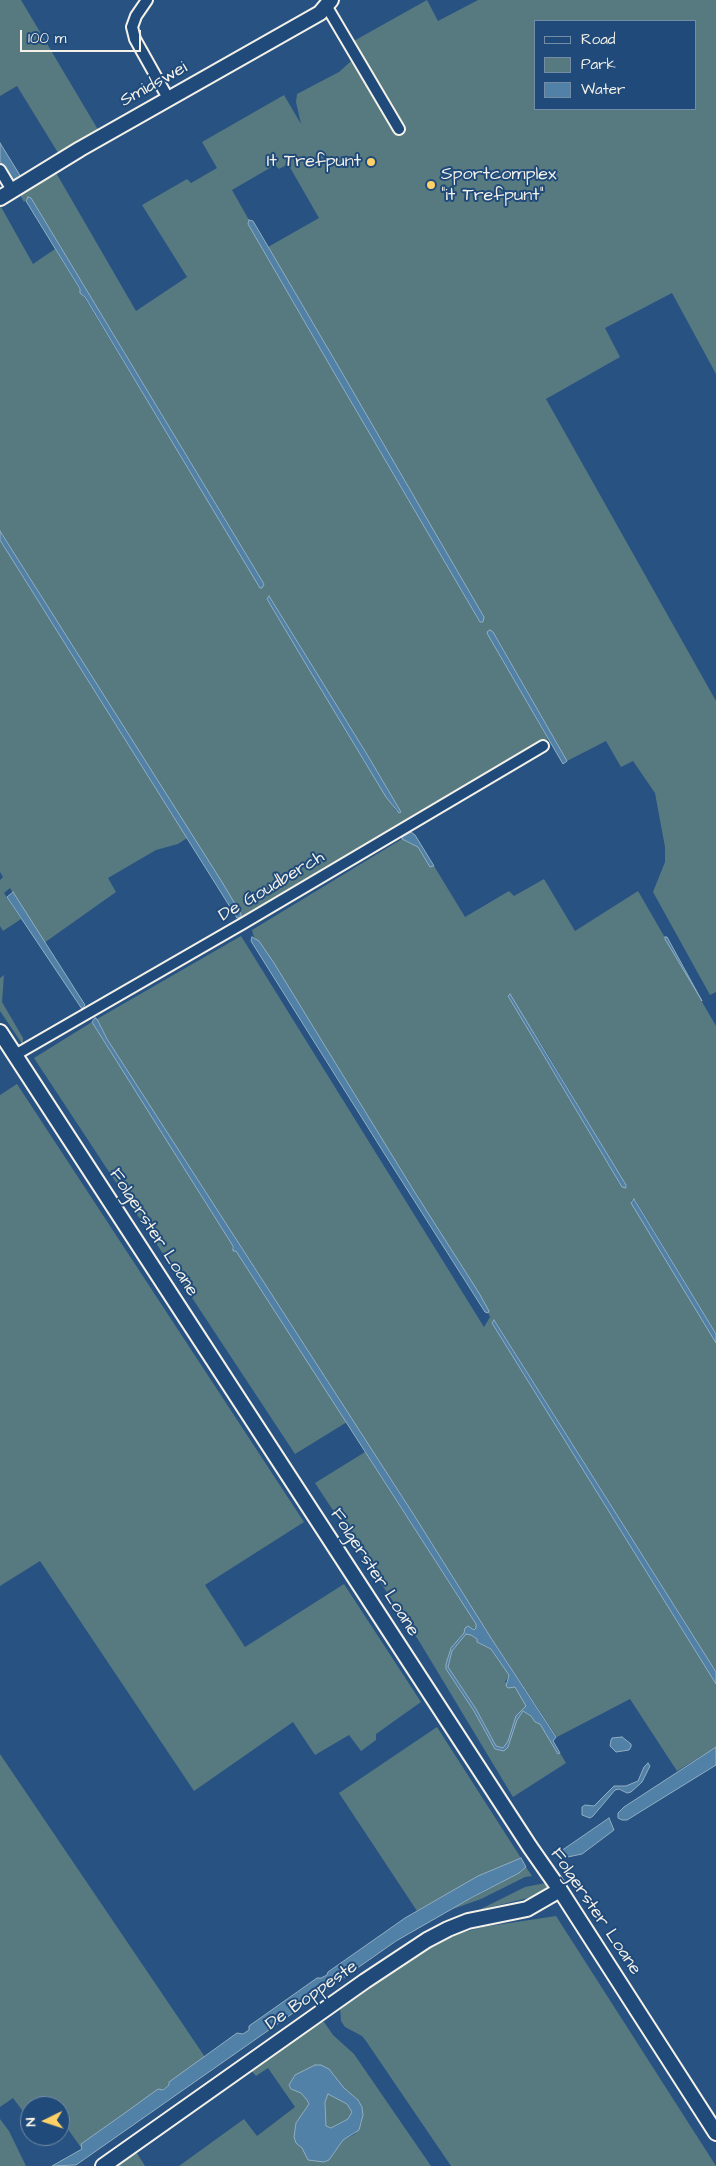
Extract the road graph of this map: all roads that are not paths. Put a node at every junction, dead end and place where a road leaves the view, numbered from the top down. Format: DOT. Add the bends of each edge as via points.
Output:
graph roads {
  1 [pos="147,0"];
  2 [pos="329,3"];
  3 [pos="168,98"];
  4 [pos="399,129"];
  5 [pos="0,170"];
  6 [pos="12,190"];
  7 [pos="0,198"];
  8 [pos="543,746"];
  9 [pos="0,1032"];
  10 [pos="15,1055"];
  11 [pos="560,1890"];
  12 [pos="716,2133"];
  13 [pos="103,2166"];
  1 -- 3 [label="street" via="132,27 135,39"];
  2 -- 3 [label="main road, Smidswei" via="303,23"];
  2 -- 4 [label="street, Smidswei"];
  3 -- 6 [label="main road, Smidswei"];
  5 -- 6 [label="street"];
  6 -- 7 [label="main road, Smidswei"];
  8 -- 10 [label="street, De Goudberch"];
  9 -- 10 [label="main road, Folgerster Loane"];
  10 -- 11 [label="main road, Folgerster Loane"];
  11 -- 12 [label="main road, Folgerster Loane"];
  11 -- 13 [label="main road, De Boppeste" via="527,1909 468,1921 427,1940"];
}
